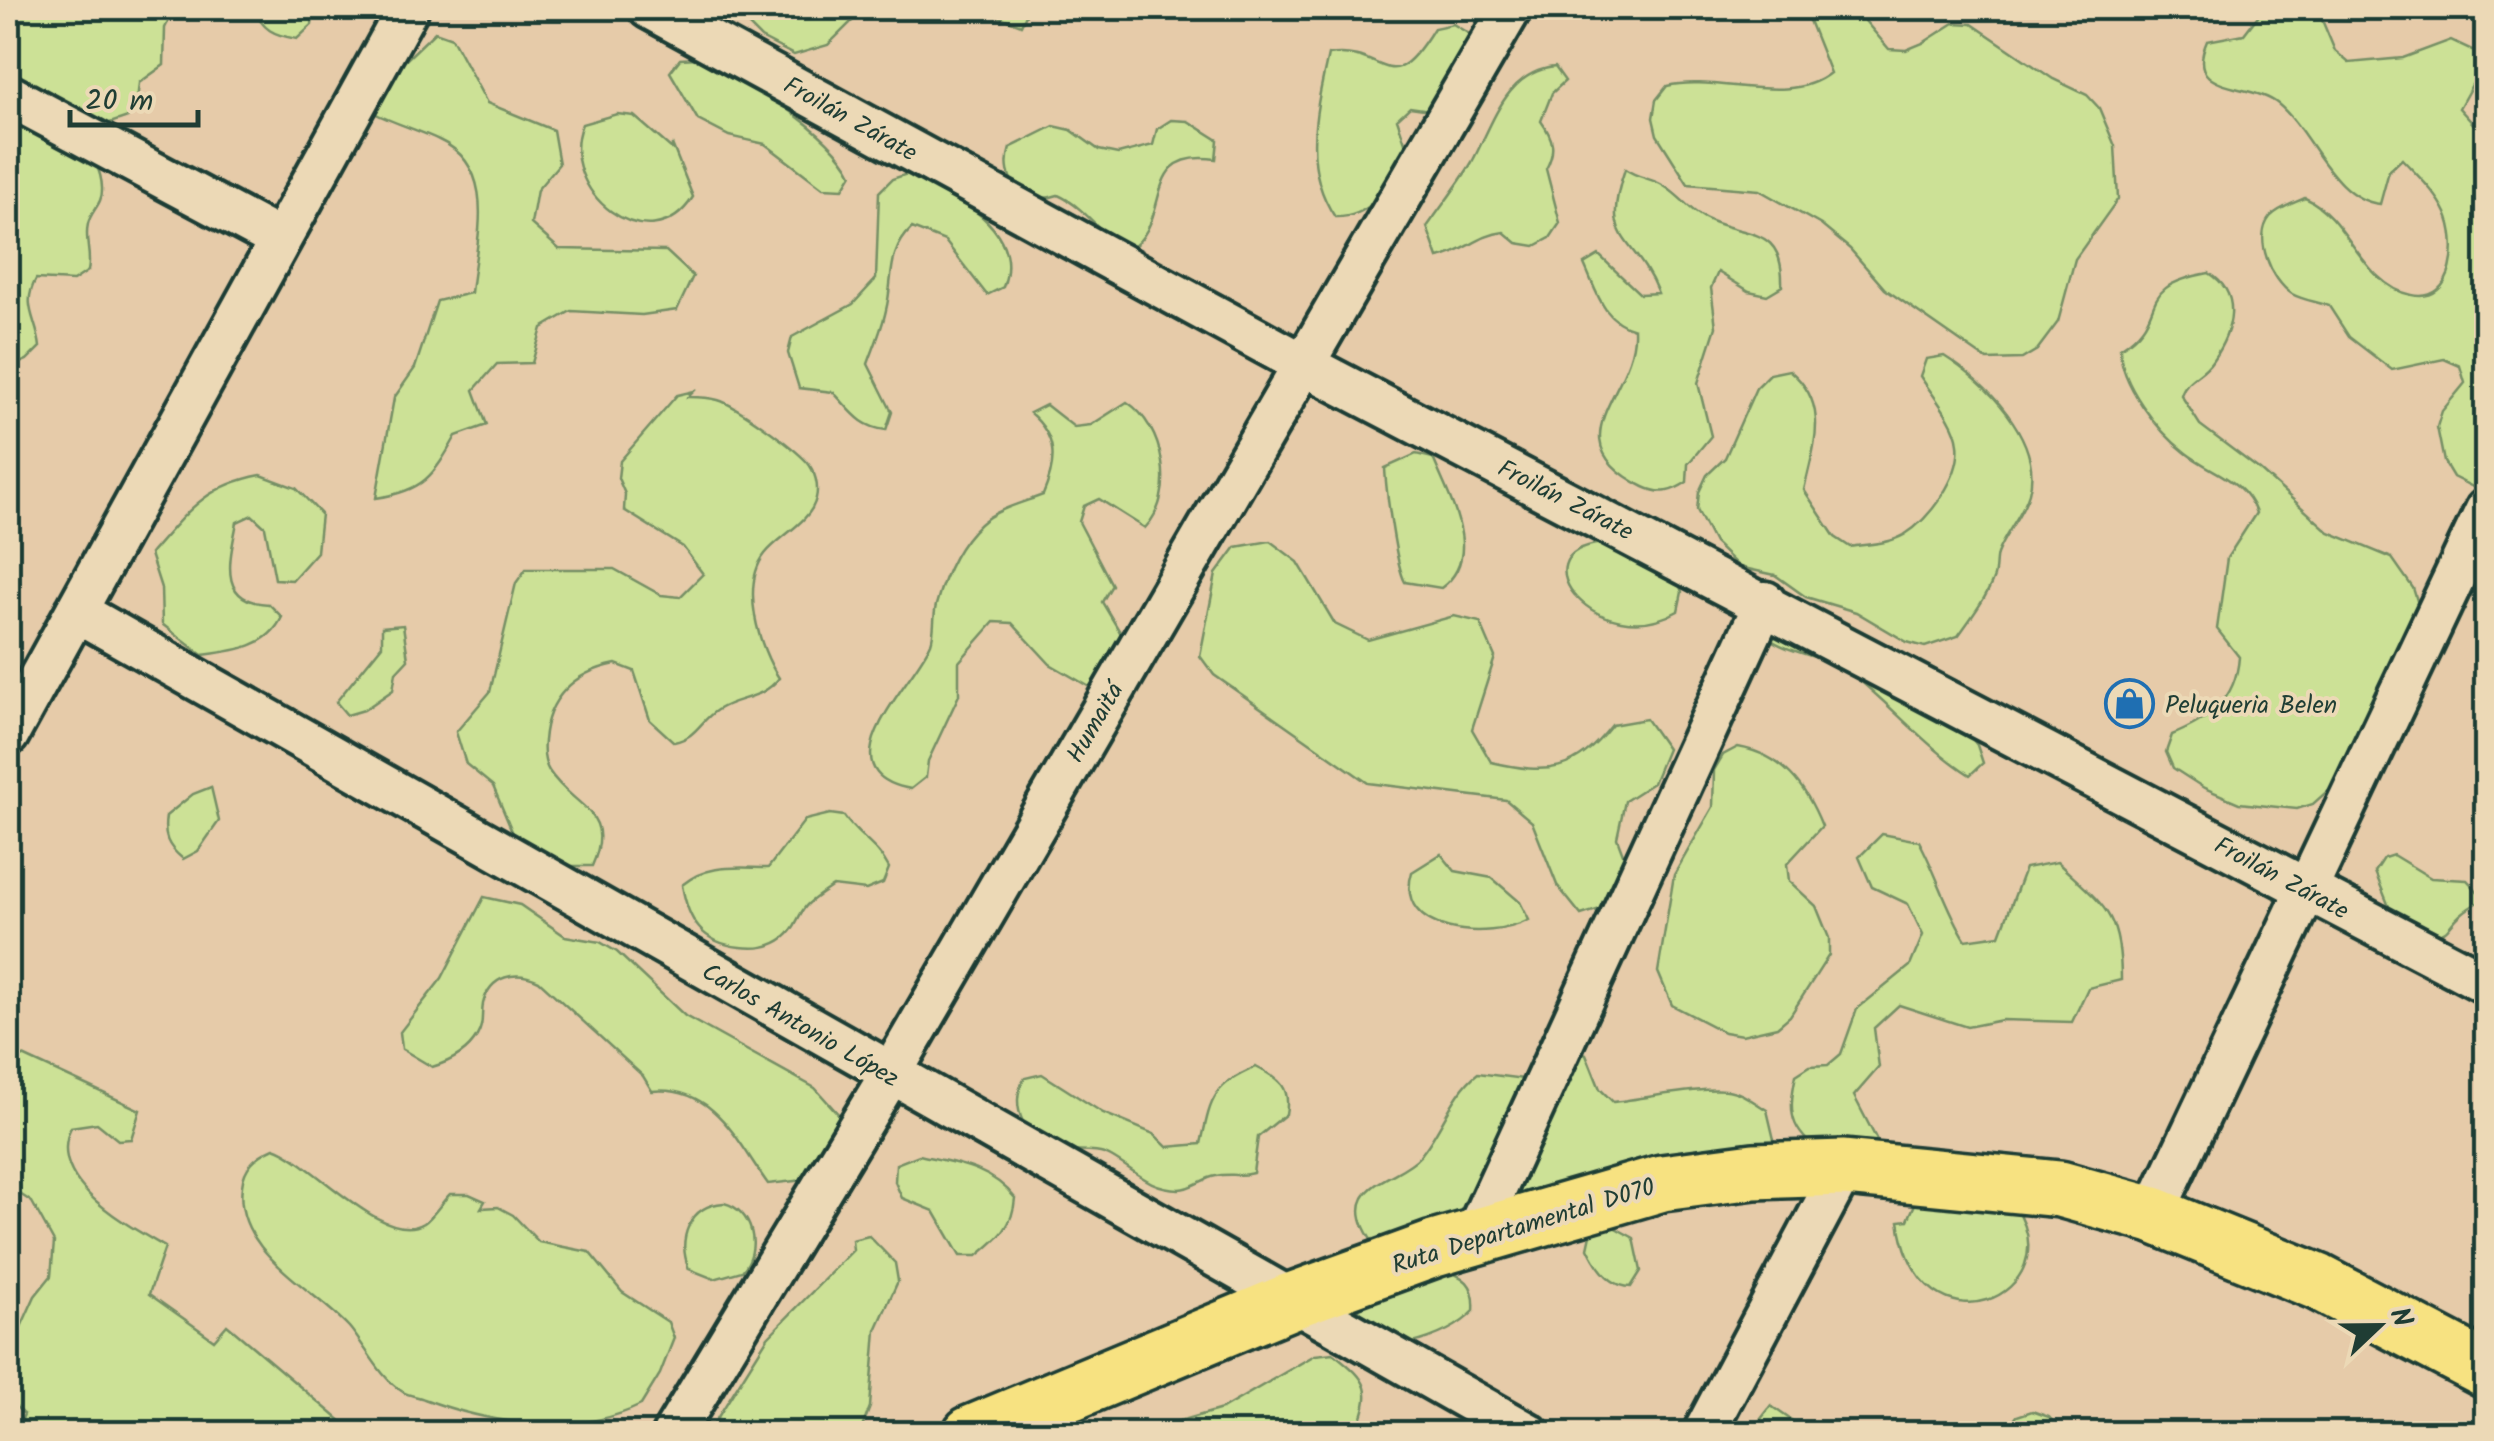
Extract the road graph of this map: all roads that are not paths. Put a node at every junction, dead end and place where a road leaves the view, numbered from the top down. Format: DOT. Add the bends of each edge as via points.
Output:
graph roads {
  1 [pos="408,8"];
  2 [pos="650,8"];
  3 [pos="1511,8"];
  4 [pos="8,94"];
  5 [pos="280,240"];
  6 [pos="1303,364"];
  7 [pos="2486,510"];
  8 [pos="1765,602"];
  9 [pos="76,611"];
  10 [pos="19,688"];
  11 [pos="8,735"];
  12 [pos="2307,890"];
  13 [pos="2486,983"];
  14 [pos="890,1075"];
  15 [pos="1844,1168"];
  16 [pos="2153,1215"];
  17 [pos="1474,1236"];
  18 [pos="1291,1301"];
  19 [pos="2486,1370"];
  20 [pos="672,1434"];
  21 [pos="971,1434"];
  22 [pos="1529,1434"];
  23 [pos="1703,1434"];
  1 -- 5 [label="street"];
  2 -- 6 [label="street, Froilán Zárate"];
  3 -- 6 [label="street, Humaitá"];
  4 -- 5 [label="street"];
  5 -- 9 [label="street"];
  6 -- 8 [label="street, Froilán Zárate"];
  6 -- 14 [label="street, Humaitá"];
  7 -- 12 [label="street"];
  8 -- 12 [label="street, Froilán Zárate"];
  8 -- 17 [label="street"];
  9 -- 10 [label="street"];
  9 -- 14 [label="street, Carlos Antonio López"];
  10 -- 11 [label="street"];
  12 -- 13 [label="street, Froilán Zárate"];
  12 -- 16 [label="street"];
  14 -- 18 [label="street, Carlos Antonio López"];
  14 -- 20 [label="street, Humaitá"];
  15 -- 16 [label="main road, Ruta Departamental D070" via="2060,1189"];
  15 -- 17 [label="main road, Ruta Departamental D070" via="1662,1182"];
  15 -- 23 [label="street"];
  16 -- 19 [label="main road, Ruta Departamental D070" via="2318,1282"];
  17 -- 18 [label="main road, Ruta Departamental D070"];
  18 -- 21 [label="main road, Ruta Departamental D070"];
  18 -- 22 [label="street, Carlos Antonio López"];
}
